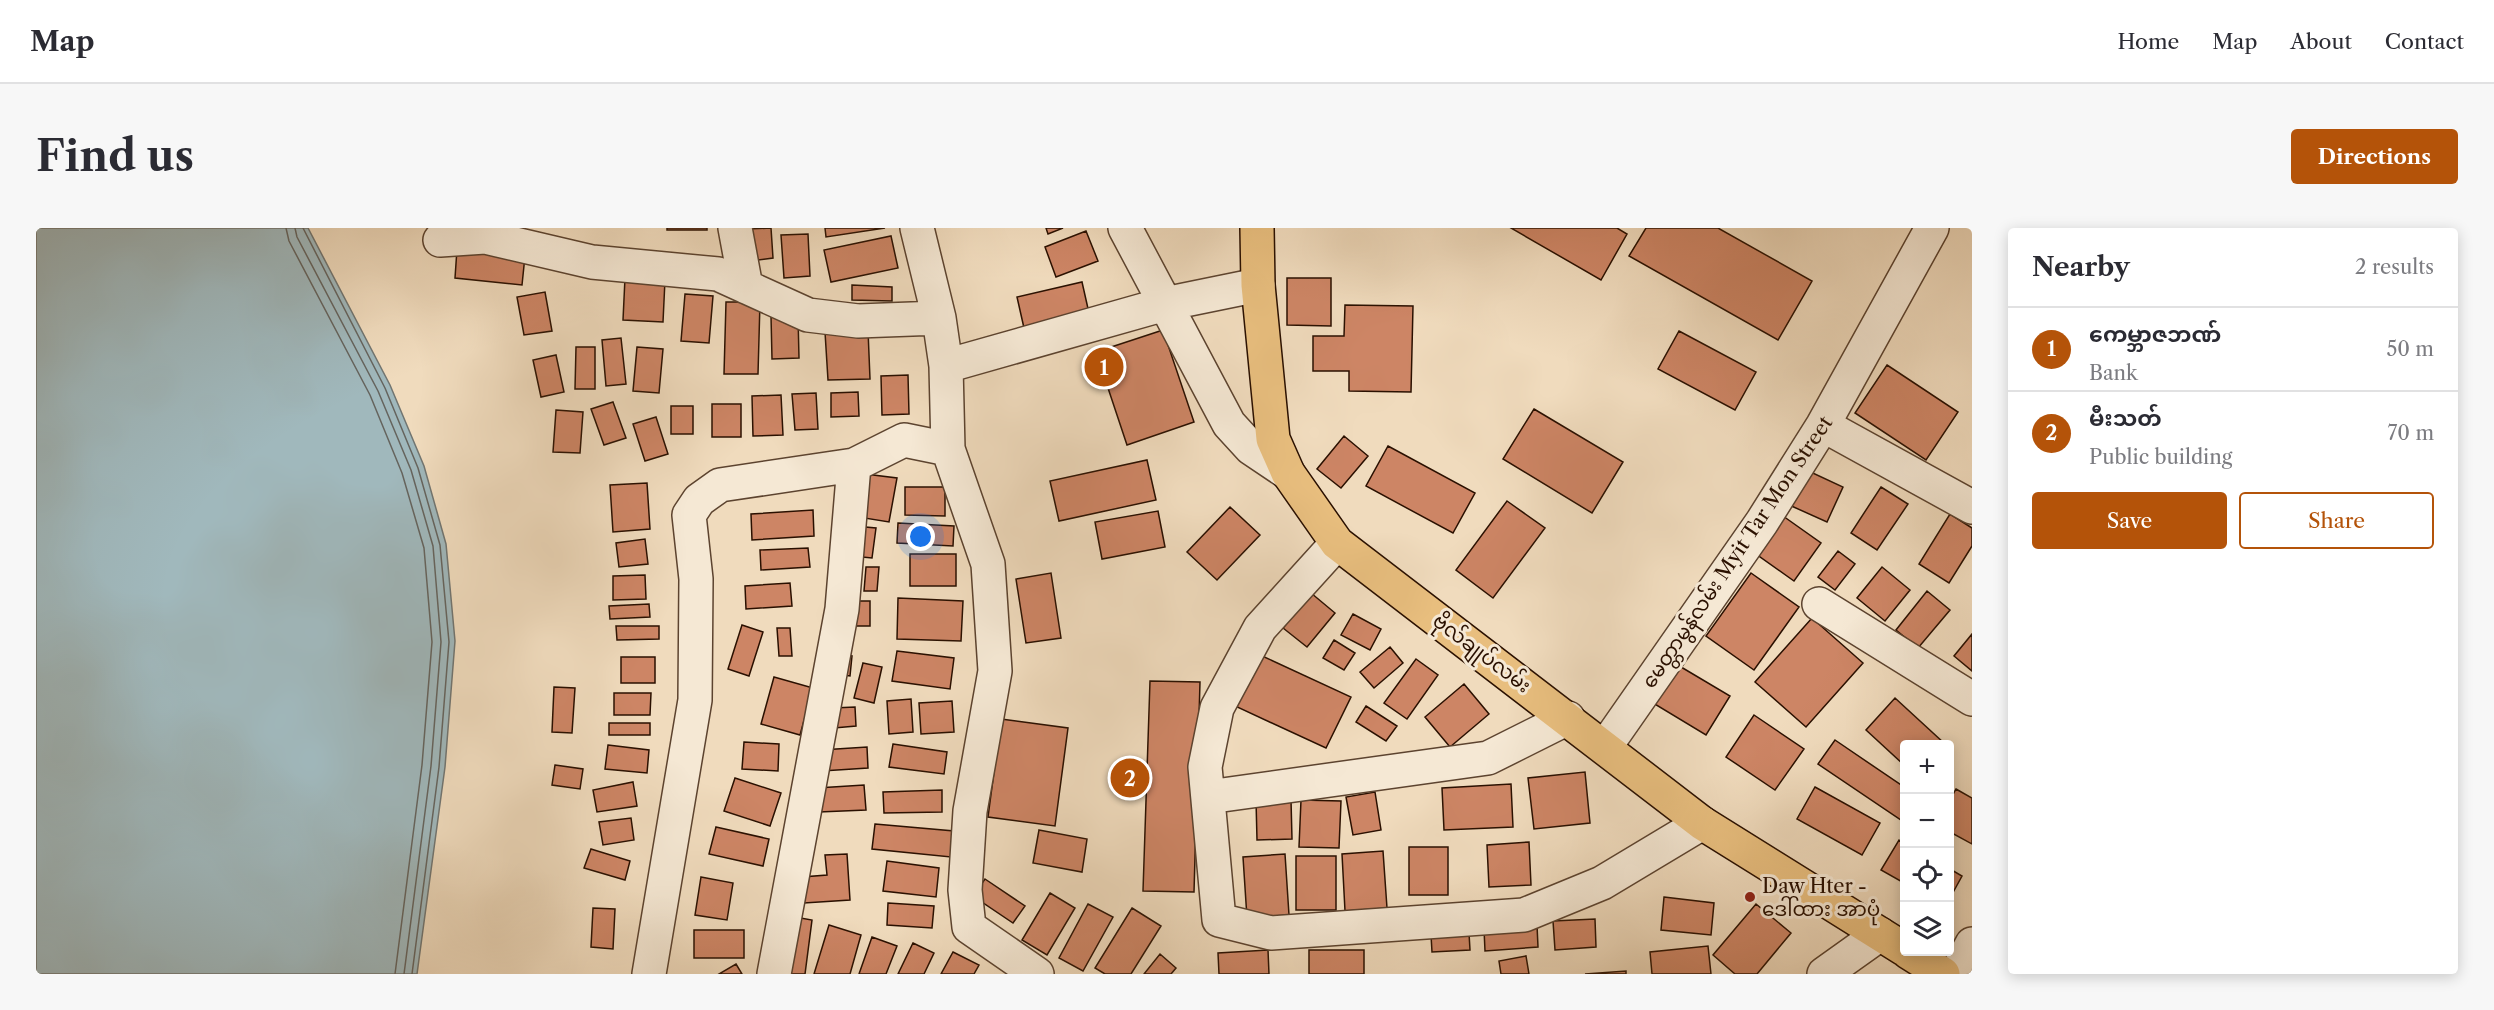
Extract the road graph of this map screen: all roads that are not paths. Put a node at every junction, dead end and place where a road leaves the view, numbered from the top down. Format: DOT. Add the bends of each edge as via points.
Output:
graph roads {
  1 [pos="735,228"];
  2 [pos="917,228"];
  3 [pos="1125,228"];
  4 [pos="1932,228"];
  5 [pos="1258,229"];
  6 [pos="440,240"];
  7 [pos="1258,285"];
  8 [pos="746,287"];
  9 [pos="1165,304"];
  10 [pos="939,318"];
  11 [pos="946,366"];
  12 [pos="1823,425"];
  13 [pos="948,449"];
  14 [pos="854,465"];
  15 [pos="1288,473"];
  16 [pos="1972,507"];
  17 [pos="1337,543"];
  18 [pos="1819,604"];
  19 [pos="1972,699"];
  20 [pos="1568,718"];
  21 [pos="1605,747"];
  22 [pos="1208,797"];
  23 [pos="1701,823"];
  24 [pos="1972,944"];
  25 [pos="1910,957"];
  26 [pos="650,974"];
  27 [pos="774,974"];
  28 [pos="1037,974"];
  29 [pos="1824,974"];
  30 [pos="1956,974"];
  1 -- 8 [label="street"];
  2 -- 10 [label="street"];
  3 -- 9 [label="street"];
  4 -- 12 [label="street, မေတ္တာမွန်လမ်း Myit Tar Mon Street"];
  5 -- 7 [label="highway, ဗိုလ်ချုပ်လမ်း"];
  6 -- 8 [label="street" via="485,237 592,262 718,274"];
  7 -- 9 [label="street"];
  7 -- 15 [label="highway, ဗိုလ်ချုပ်လမ်း" via="1273,439"];
  8 -- 10 [label="street" via="808,315 858,321"];
  9 -- 11 [label="street"];
  9 -- 15 [label="street" via="1229,424 1251,448"];
  10 -- 11 [label="street"];
  11 -- 13 [label="street"];
  12 -- 16 [label="street"];
  12 -- 21 [label="street, မေတ္တာမွန်လမ်း Myit Tar Mon Street" via="1762,522"];
  13 -- 14 [label="street" via="904,440"];
  13 -- 28 [label="street" via="988,564 995,671 970,811 965,890 969,927"];
  14 -- 26 [label="street" via="720,485 699,500 689,515 696,579 695,700"];
  14 -- 27 [label="street" via="842,609"];
  15 -- 17 [label="highway, ဗိုလ်ချုပ်လမ်း"];
  17 -- 20 [label="highway, ဗိုလ်ချုပ်လမ်း"];
  17 -- 22 [label="street" via="1260,628 1217,708 1205,767"];
  18 -- 19 [label="street"];
  20 -- 21 [label="highway, ဗိုလ်ချုပ်လမ်း"];
  20 -- 22 [label="street" via="1488,758"];
  21 -- 23 [label="highway, ဗိုလ်ချုပ်လမ်း"];
  22 -- 23 [label="street" via="1219,920 1271,933 1524,915 1602,883"];
  23 -- 25 [label="highway, ဗိုလ်ချုပ်လမ်း"];
  24 -- 30 [label="street"];
  25 -- 29 [label="street"];
}
